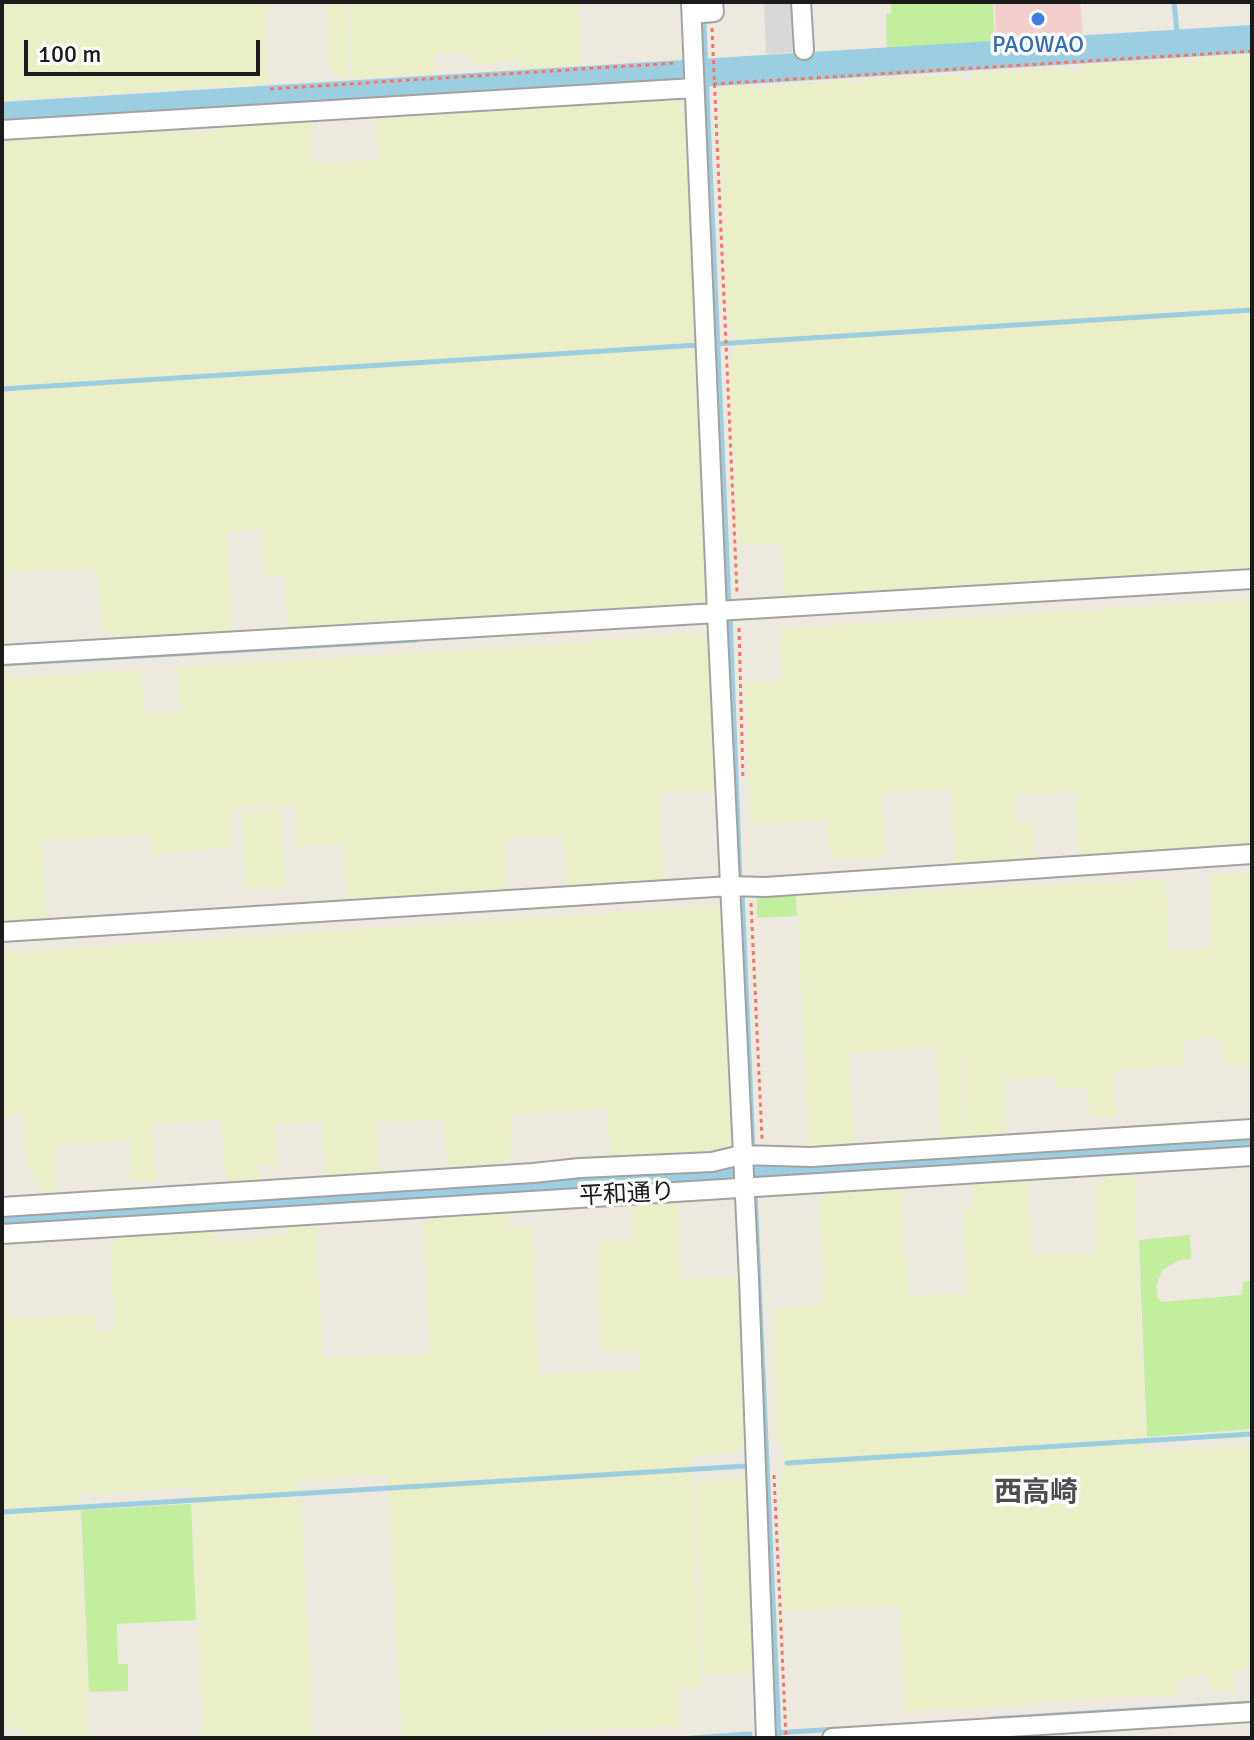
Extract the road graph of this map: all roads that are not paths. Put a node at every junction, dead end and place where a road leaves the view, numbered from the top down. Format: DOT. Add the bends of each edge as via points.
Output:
graph roads {
  1 [pos="801,2"];
  2 [pos="702,9"];
  3 [pos="804,50"];
  4 [pos="705,73"];
  5 [pos="2,130"];
  6 [pos="1252,579"];
  7 [pos="728,612"];
  8 [pos="2,655"];
  9 [pos="1252,854"];
  10 [pos="741,889"];
  11 [pos="2,932"];
  12 [pos="1252,1129"];
  13 [pos="751,1156"];
  14 [pos="1252,1156"];
  15 [pos="748,1187"];
  16 [pos="2,1207"];
  17 [pos="2,1234"];
  18 [pos="1252,1712"];
  19 [pos="766,1738"];
  20 [pos="832,1738"];
  1 -- 3 [label="street"];
  2 -- 4 [label="street"];
  4 -- 5 [label="street"];
  4 -- 7 [label="street"];
  6 -- 7 [label="street"];
  7 -- 8 [label="street"];
  7 -- 10 [label="street"];
  9 -- 10 [label="street"];
  10 -- 11 [label="street"];
  10 -- 13 [label="street"];
  12 -- 13 [label="street" via="811,1157"];
  13 -- 15 [label="street"];
  13 -- 16 [label="street"];
  14 -- 15 [label="street, 平和通り"];
  15 -- 17 [label="street, 平和通り"];
  15 -- 19 [label="street"];
  18 -- 20 [label="street"];
}
